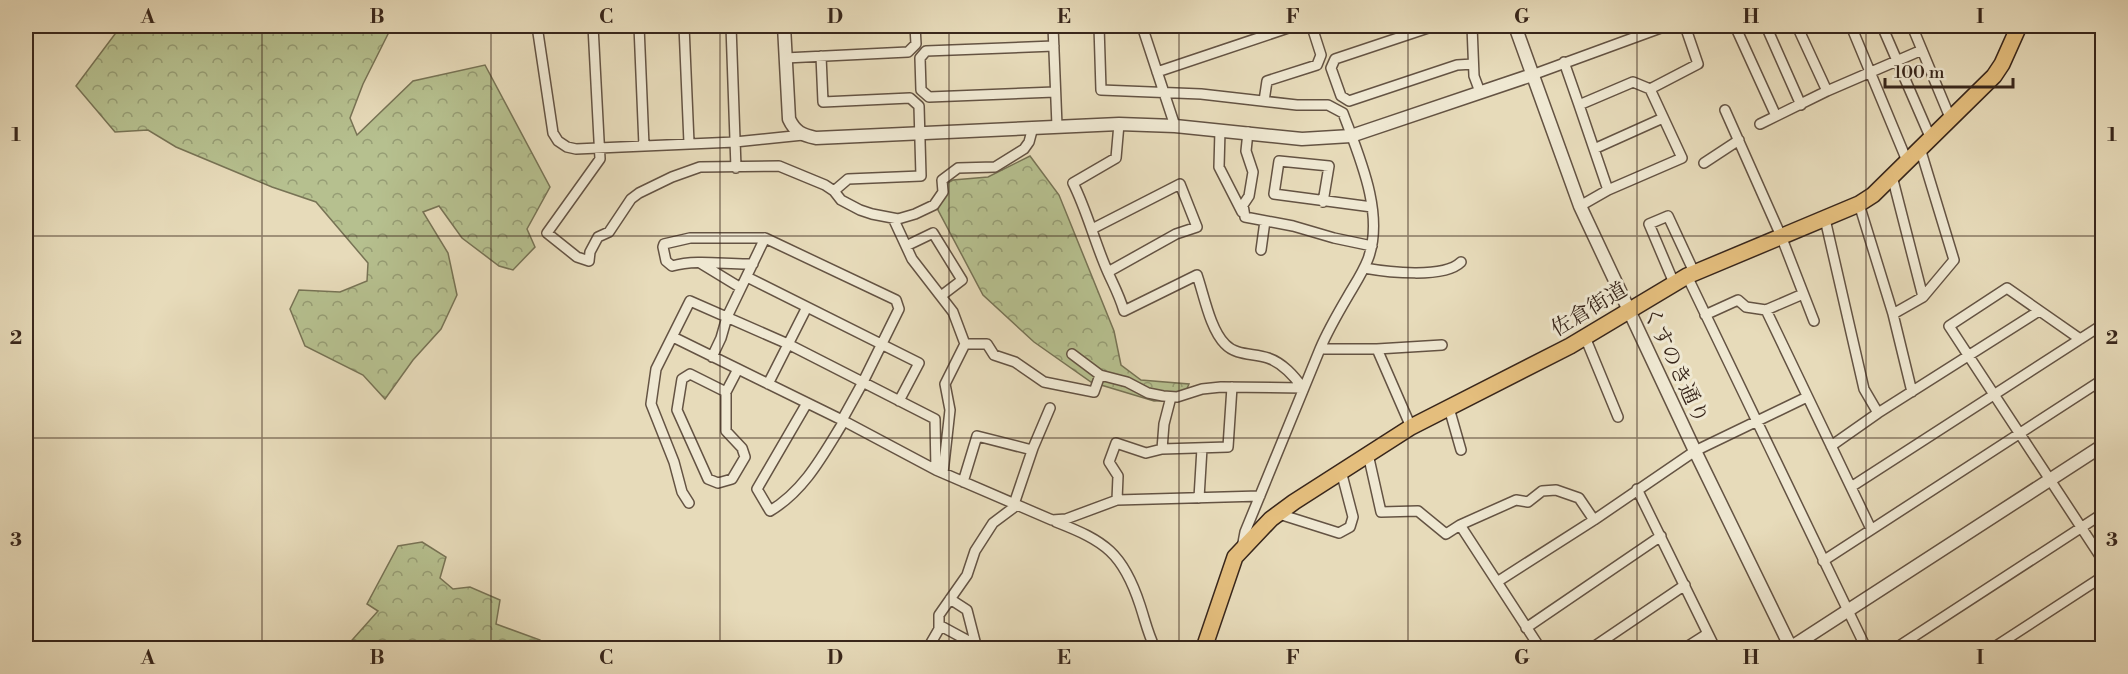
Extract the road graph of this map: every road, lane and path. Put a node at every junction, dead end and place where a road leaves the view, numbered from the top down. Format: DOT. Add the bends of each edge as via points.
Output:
graph roads {
  1 [pos="537,26"];
  2 [pos="593,26"];
  3 [pos="639,26"];
  4 [pos="684,26"];
  5 [pos="731,26"];
  6 [pos="784,26"];
  7 [pos="915,26"];
  8 [pos="1053,26"];
  9 [pos="1099,26"];
  10 [pos="1154,26"];
  11 [pos="1294,26"];
  12 [pos="1309,26"];
  13 [pos="1434,26"];
  14 [pos="1472,26"];
  15 [pos="1515,26"];
  16 [pos="1666,26"];
  17 [pos="1685,26"];
  18 [pos="1735,26"];
  19 [pos="1766,26"];
  20 [pos="1797,26"];
  21 [pos="1851,26"];
  22 [pos="1882,26"];
  23 [pos="1912,26"];
  24 [pos="2019,26"];
  25 [pos="1142,27"];
  26 [pos="1054,46"];
  27 [pos="1923,50"];
  28 [pos="821,56"];
  29 [pos="785,58"];
  30 [pos="1896,61"];
  31 [pos="1564,62"];
  32 [pos="1473,64"];
  33 [pos="1157,72"];
  34 [pos="1870,72"];
  35 [pos="1532,75"];
  36 [pos="1650,89"];
  37 [pos="1827,91"];
  38 [pos="1055,92"];
  39 [pos="1480,92"];
  40 [pos="1164,93"];
  41 [pos="1264,101"];
  42 [pos="1579,105"];
  43 [pos="1801,105"];
  44 [pos="1725,110"];
  45 [pos="1776,116"];
  46 [pos="1663,118"];
  47 [pos="1951,120"];
  48 [pos="1119,124"];
  49 [pos="1760,124"];
  50 [pos="1057,126"];
  51 [pos="1175,126"];
  52 [pos="1033,127"];
  53 [pos="1220,130"];
  54 [pos="920,132"];
  55 [pos="1248,132"];
  56 [pos="803,135"];
  57 [pos="1351,136"];
  58 [pos="1739,140"];
  59 [pos="735,142"];
  60 [pos="689,143"];
  61 [pos="1926,144"];
  62 [pos="644,146"];
  63 [pos="600,148"];
  64 [pos="1594,148"];
  65 [pos="1907,162"];
  66 [pos="1704,164"];
  67 [pos="736,168"];
  68 [pos="1892,176"];
  69 [pos="1608,190"];
  70 [pos="834,191"];
  71 [pos="1323,202"];
  72 [pos="1859,204"];
  73 [pos="1580,206"];
  74 [pos="1372,207"];
  75 [pos="1245,217"];
  76 [pos="892,218"];
  77 [pos="1825,219"];
  78 [pos="1264,221"];
  79 [pos="1092,229"];
  80 [pos="1781,236"];
  81 [pos="765,238"];
  82 [pos="906,246"];
  83 [pos="1372,246"];
  84 [pos="1261,250"];
  85 [pos="1461,262"];
  86 [pos="700,263"];
  87 [pos="753,264"];
  88 [pos="1364,268"];
  89 [pos="1108,272"];
  90 [pos="747,277"];
  91 [pos="1685,277"];
  92 [pos="741,288"];
  93 [pos="1803,294"];
  94 [pos="941,296"];
  95 [pos="1923,297"];
  96 [pos="807,307"];
  97 [pos="1628,310"];
  98 [pos="1766,310"];
  99 [pos="2039,311"];
  100 [pos="1893,314"];
  101 [pos="1705,315"];
  102 [pos="727,317"];
  103 [pos="1814,321"];
  104 [pos="2103,325"];
  105 [pos="673,337"];
  106 [pos="1585,337"];
  107 [pos="2080,339"];
  108 [pos="788,344"];
  109 [pos="882,344"];
  110 [pos="965,344"];
  111 [pos="1442,345"];
  112 [pos="1320,349"];
  113 [pos="1377,349"];
  114 [pos="1072,354"];
  115 [pos="1969,356"];
  116 [pos="712,357"];
  117 [pos="738,369"];
  118 [pos="1100,375"];
  119 [pos="2103,380"];
  120 [pos="863,382"];
  121 [pos="768,384"];
  122 [pos="1232,387"];
  123 [pos="1303,388"];
  124 [pos="726,392"];
  125 [pos="1912,392"];
  126 [pos="1994,395"];
  127 [pos="1171,397"];
  128 [pos="1807,397"];
  129 [pos="900,401"];
  130 [pos="807,403"];
  131 [pos="1050,408"];
  132 [pos="1449,408"];
  133 [pos="1878,413"];
  134 [pos="1618,417"];
  135 [pos="843,420"];
  136 [pos="1758,421"];
  137 [pos="1411,427"];
  138 [pos="2019,434"];
  139 [pos="1831,446"];
  140 [pos="2103,446"];
  141 [pos="1202,448"];
  142 [pos="1162,449"];
  143 [pos="1032,450"];
  144 [pos="1461,450"];
  145 [pos="1695,451"];
  146 [pos="1368,454"];
  147 [pos="1341,471"];
  148 [pos="940,472"];
  149 [pos="2050,480"];
  150 [pos="963,482"];
  151 [pos="1851,487"];
  152 [pos="1637,489"];
  153 [pos="1260,496"];
  154 [pos="1199,498"];
  155 [pos="1117,500"];
  156 [pos="689,503"];
  157 [pos="1016,504"];
  158 [pos="1279,514"];
  159 [pos="2103,514"];
  160 [pos="1052,520"];
  161 [pos="1594,520"];
  162 [pos="1460,525"];
  163 [pos="2081,528"];
  164 [pos="1871,529"];
  165 [pos="1661,536"];
  166 [pos="1242,548"];
  167 [pos="2103,559"];
  168 [pos="1823,561"];
  169 [pos="2103,577"];
  170 [pos="1497,582"];
  171 [pos="1685,585"];
  172 [pos="950,599"];
  173 [pos="1848,611"];
  174 [pos="939,625"];
  175 [pos="1526,628"];
  176 [pos="1707,634"];
  177 [pos="979,647"];
  178 [pos="928,648"];
  179 [pos="1155,648"];
  180 [pos="1204,648"];
  181 [pos="1540,648"];
  182 [pos="1592,648"];
  183 [pos="1685,648"];
  184 [pos="1715,648"];
  185 [pos="1790,648"];
  186 [pos="1866,648"];
  187 [pos="1896,648"];
  188 [pos="1993,648"];
  1 -- 63 [label="street" via="553,133 567,147"];
  2 -- 63 [label="street"];
  3 -- 62 [label="street"];
  4 -- 60 [label="street"];
  5 -- 59 [label="street"];
  6 -- 29 [label="street"];
  7 -- 28 [label="street" via="916,44 908,52"];
  8 -- 26 [label="street"];
  9 -- 40 [label="street" via="1101,90"];
  10 -- 25 [label="street"];
  11 -- 33 [label="street"];
  12 -- 41 [label="street" via="1322,55 1317,65 1268,81"];
  13 -- 32 [label="street" via="1335,59 1331,68 1341,96 1349,101 1457,65"];
  14 -- 32 [label="street"];
  15 -- 35 [label="street, くすのき通り"];
  16 -- 31 [label="street"];
  17 -- 36 [label="street" via="1698,64"];
  18 -- 45 [label="street"];
  19 -- 43 [label="street"];
  20 -- 37 [label="street"];
  21 -- 34 [label="street"];
  22 -- 30 [label="street"];
  23 -- 27 [label="street"];
  24 -- 47 [label="main road, 佐倉街道" via="1994,76"];
  25 -- 33 [label="street"];
  26 -- 38 [label="street"];
  26 -- 38 [label="street" via="926,51 920,58 921,90 929,97"];
  27 -- 30 [label="street"];
  27 -- 47 [label="street"];
  28 -- 29 [label="street"];
  28 -- 54 [label="street" via="823,102 910,98 919,106"];
  29 -- 56 [label="street" via="789,119"];
  30 -- 34 [label="street"];
  30 -- 61 [label="street"];
  31 -- 35 [label="street"];
  31 -- 42 [label="street"];
  32 -- 39 [label="street"];
  33 -- 40 [label="street"];
  34 -- 37 [label="street"];
  34 -- 65 [label="street"];
  35 -- 39 [label="street"];
  35 -- 73 [label="street, くすのき通り"];
  36 -- 42 [label="street" via="1633,82"];
  36 -- 46 [label="street"];
  37 -- 43 [label="street"];
  38 -- 50 [label="street"];
  39 -- 57 [label="street"];
  40 -- 41 [label="street"];
  40 -- 51 [label="street"];
  41 -- 57 [label="street" via="1328,105 1343,113"];
  42 -- 64 [label="street"];
  43 -- 45 [label="street"];
  44 -- 58 [label="street"];
  45 -- 49 [label="street"];
  46 -- 64 [label="street"];
  46 -- 69 [label="street" via="1682,158"];
  47 -- 61 [label="main road, 佐倉街道"];
  48 -- 50 [label="street"];
  48 -- 51 [label="street"];
  48 -- 79 [label="street" via="1116,158 1073,183"];
  50 -- 52 [label="street"];
  51 -- 53 [label="street"];
  52 -- 54 [label="street"];
  52 -- 76 [label="street" via="1024,149 995,167 958,168 942,180 943,192 934,205"];
  53 -- 55 [label="street"];
  53 -- 75 [label="street" via="1219,167"];
  54 -- 56 [label="street" via="816,138"];
  54 -- 70 [label="street" via="921,176 849,179"];
  55 -- 57 [label="street" via="1302,139"];
  55 -- 75 [label="street" via="1246,151 1253,172 1243,205"];
  56 -- 59 [label="street"];
  57 -- 74 [label="street"];
  58 -- 66 [label="street"];
  58 -- 80 [label="street"];
  59 -- 60 [label="street"];
  59 -- 67 [label="street"];
  60 -- 62 [label="street"];
  61 -- 65 [label="main road, 佐倉街道"];
  61 -- 95 [label="street" via="1954,261"];
  62 -- 63 [label="street"];
  63 -- 67 [label="street" via="600,159 547,233 577,257 589,261 598,237 609,232 639,193 700,167"];
  64 -- 69 [label="street"];
  65 -- 68 [label="main road, 佐倉街道"];
  67 -- 70 [label="street" via="779,166"];
  68 -- 72 [label="main road, 佐倉街道"];
  68 -- 95 [label="street"];
  69 -- 73 [label="street"];
  70 -- 76 [label="street" via="841,200 860,210"];
  71 -- 71 [label="street" via="1329,166 1279,161 1274,194"];
  71 -- 74 [label="street"];
  72 -- 77 [label="main road, 佐倉街道"];
  72 -- 100 [label="street"];
  73 -- 97 [label="street, くすのき通り"];
  74 -- 83 [label="street"];
  75 -- 78 [label="street"];
  76 -- 82 [label="street"];
  77 -- 80 [label="main road, 佐倉街道"];
  77 -- 133 [label="street" via="1864,389"];
  78 -- 83 [label="street"];
  78 -- 84 [label="street"];
  79 -- 89 [label="street"];
  79 -- 89 [label="street" via="1180,184 1197,227 1176,234"];
  80 -- 91 [label="main road, 佐倉街道"];
  80 -- 93 [label="street"];
  81 -- 86 [label="street" via="690,238 664,244 666,261 672,266 689,261"];
  81 -- 87 [label="street"];
  81 -- 109 [label="street" via="896,300 899,309"];
  82 -- 94 [label="street"];
  82 -- 94 [label="street" via="933,233 962,280"];
  83 -- 88 [label="street"];
  85 -- 88 [label="street" via="1457,267 1419,272"];
  86 -- 87 [label="street"];
  86 -- 92 [label="street"];
  87 -- 90 [label="street"];
  88 -- 112 [label="street"];
  89 -- 123 [label="street" via="1124,311 1197,275 1216,331 1225,345 1278,363"];
  90 -- 92 [label="street"];
  90 -- 96 [label="street"];
  91 -- 91 [label="street" via="1649,224 1668,216"];
  91 -- 97 [label="main road, 佐倉街道"];
  91 -- 101 [label="street"];
  92 -- 102 [label="street"];
  93 -- 98 [label="street"];
  93 -- 103 [label="street"];
  94 -- 110 [label="street" via="953,312"];
  95 -- 100 [label="street"];
  96 -- 108 [label="street"];
  96 -- 109 [label="street"];
  97 -- 106 [label="main road, 佐倉街道"];
  97 -- 145 [label="street, くすのき通り"];
  98 -- 101 [label="street" via="1746,308 1738,300"];
  98 -- 128 [label="street"];
  99 -- 107 [label="street"];
  99 -- 115 [label="street"];
  99 -- 115 [label="street" via="2007,288 1949,326"];
  100 -- 125 [label="street"];
  101 -- 136 [label="street"];
  102 -- 105 [label="street" via="690,301"];
  102 -- 108 [label="street"];
  102 -- 116 [label="street"];
  104 -- 107 [label="street"];
  105 -- 116 [label="street"];
  105 -- 156 [label="street" via="656,369 651,404"];
  106 -- 132 [label="main road, 佐倉街道"];
  106 -- 134 [label="street"];
  107 -- 126 [label="street"];
  108 -- 120 [label="street"];
  108 -- 121 [label="street"];
  109 -- 120 [label="street"];
  109 -- 129 [label="street" via="919,363"];
  110 -- 118 [label="street" via="987,344 994,355 1015,362 1044,382 1094,392"];
  110 -- 148 [label="street" via="945,384 950,410"];
  111 -- 113 [label="street"];
  112 -- 113 [label="street"];
  112 -- 123 [label="street"];
  113 -- 137 [label="street"];
  114 -- 118 [label="street"];
  115 -- 125 [label="street"];
  115 -- 126 [label="street"];
  116 -- 117 [label="street"];
  117 -- 121 [label="street"];
  117 -- 124 [label="street"];
  118 -- 127 [label="street"];
  119 -- 138 [label="street"];
  120 -- 129 [label="street"];
  120 -- 135 [label="street"];
  121 -- 130 [label="street"];
  122 -- 123 [label="street"];
  122 -- 127 [label="street"];
  122 -- 141 [label="street" via="1227,447"];
  123 -- 153 [label="street"];
  124 -- 124 [label="street" via="690,374 682,379 677,410 708,479 718,483 732,479 745,457 726,431"];
  125 -- 133 [label="street"];
  126 -- 138 [label="street"];
  126 -- 151 [label="street"];
  127 -- 142 [label="street"];
  128 -- 136 [label="street"];
  128 -- 139 [label="street"];
  129 -- 148 [label="street" via="935,418"];
  130 -- 135 [label="street"];
  130 -- 135 [label="street" via="757,489 770,511 803,485"];
  131 -- 143 [label="street"];
  132 -- 137 [label="main road, 佐倉街道"];
  132 -- 144 [label="street"];
  133 -- 139 [label="street"];
  135 -- 148 [label="street"];
  136 -- 145 [label="street"];
  136 -- 168 [label="street"];
  137 -- 146 [label="main road, 佐倉街道"];
  138 -- 149 [label="street"];
  138 -- 164 [label="street"];
  139 -- 151 [label="street"];
  140 -- 149 [label="street"];
  141 -- 142 [label="street"];
  141 -- 154 [label="street"];
  142 -- 155 [label="street" via="1146,453 1116,443 1109,462 1118,476"];
  143 -- 150 [label="street" via="977,436"];
  143 -- 157 [label="street"];
  145 -- 152 [label="street"];
  145 -- 185 [label="street, くすのき通り"];
  146 -- 147 [label="main road, 佐倉街道"];
  146 -- 162 [label="street" via="1381,512 1418,511 1446,534"];
  147 -- 158 [label="main road, 佐倉街道"];
  147 -- 158 [label="street" via="1353,518 1350,527 1339,532"];
  148 -- 150 [label="street"];
  149 -- 163 [label="street"];
  149 -- 173 [label="street"];
  150 -- 157 [label="street"];
  151 -- 164 [label="street"];
  152 -- 161 [label="street"];
  152 -- 165 [label="street"];
  153 -- 154 [label="street"];
  153 -- 166 [label="street"];
  154 -- 155 [label="street"];
  155 -- 160 [label="street" via="1066,519"];
  157 -- 160 [label="street"];
  157 -- 172 [label="street" via="993,523"];
  158 -- 166 [label="main road, 佐倉街道"];
  159 -- 163 [label="street"];
  160 -- 179 [label="street" via="1085,533 1112,551 1125,569"];
  161 -- 162 [label="street" via="1579,498 1556,490 1542,491 1528,502 1516,500"];
  161 -- 170 [label="street"];
  162 -- 170 [label="street"];
  163 -- 167 [label="street"];
  163 -- 187 [label="street"];
  164 -- 168 [label="street"];
  165 -- 171 [label="street"];
  165 -- 175 [label="street"];
  166 -- 180 [label="main road, 佐倉街道" via="1228,572"];
  168 -- 173 [label="street"];
  169 -- 188 [label="street"];
  170 -- 175 [label="street"];
  171 -- 176 [label="street"];
  171 -- 182 [label="street"];
  172 -- 174 [label="street" via="939,615"];
  172 -- 177 [label="street" via="968,610"];
  173 -- 185 [label="street"];
  173 -- 186 [label="street"];
  174 -- 177 [label="street"];
  174 -- 178 [label="street"];
  175 -- 181 [label="street"];
  176 -- 183 [label="street"];
  176 -- 184 [label="street"];
}
